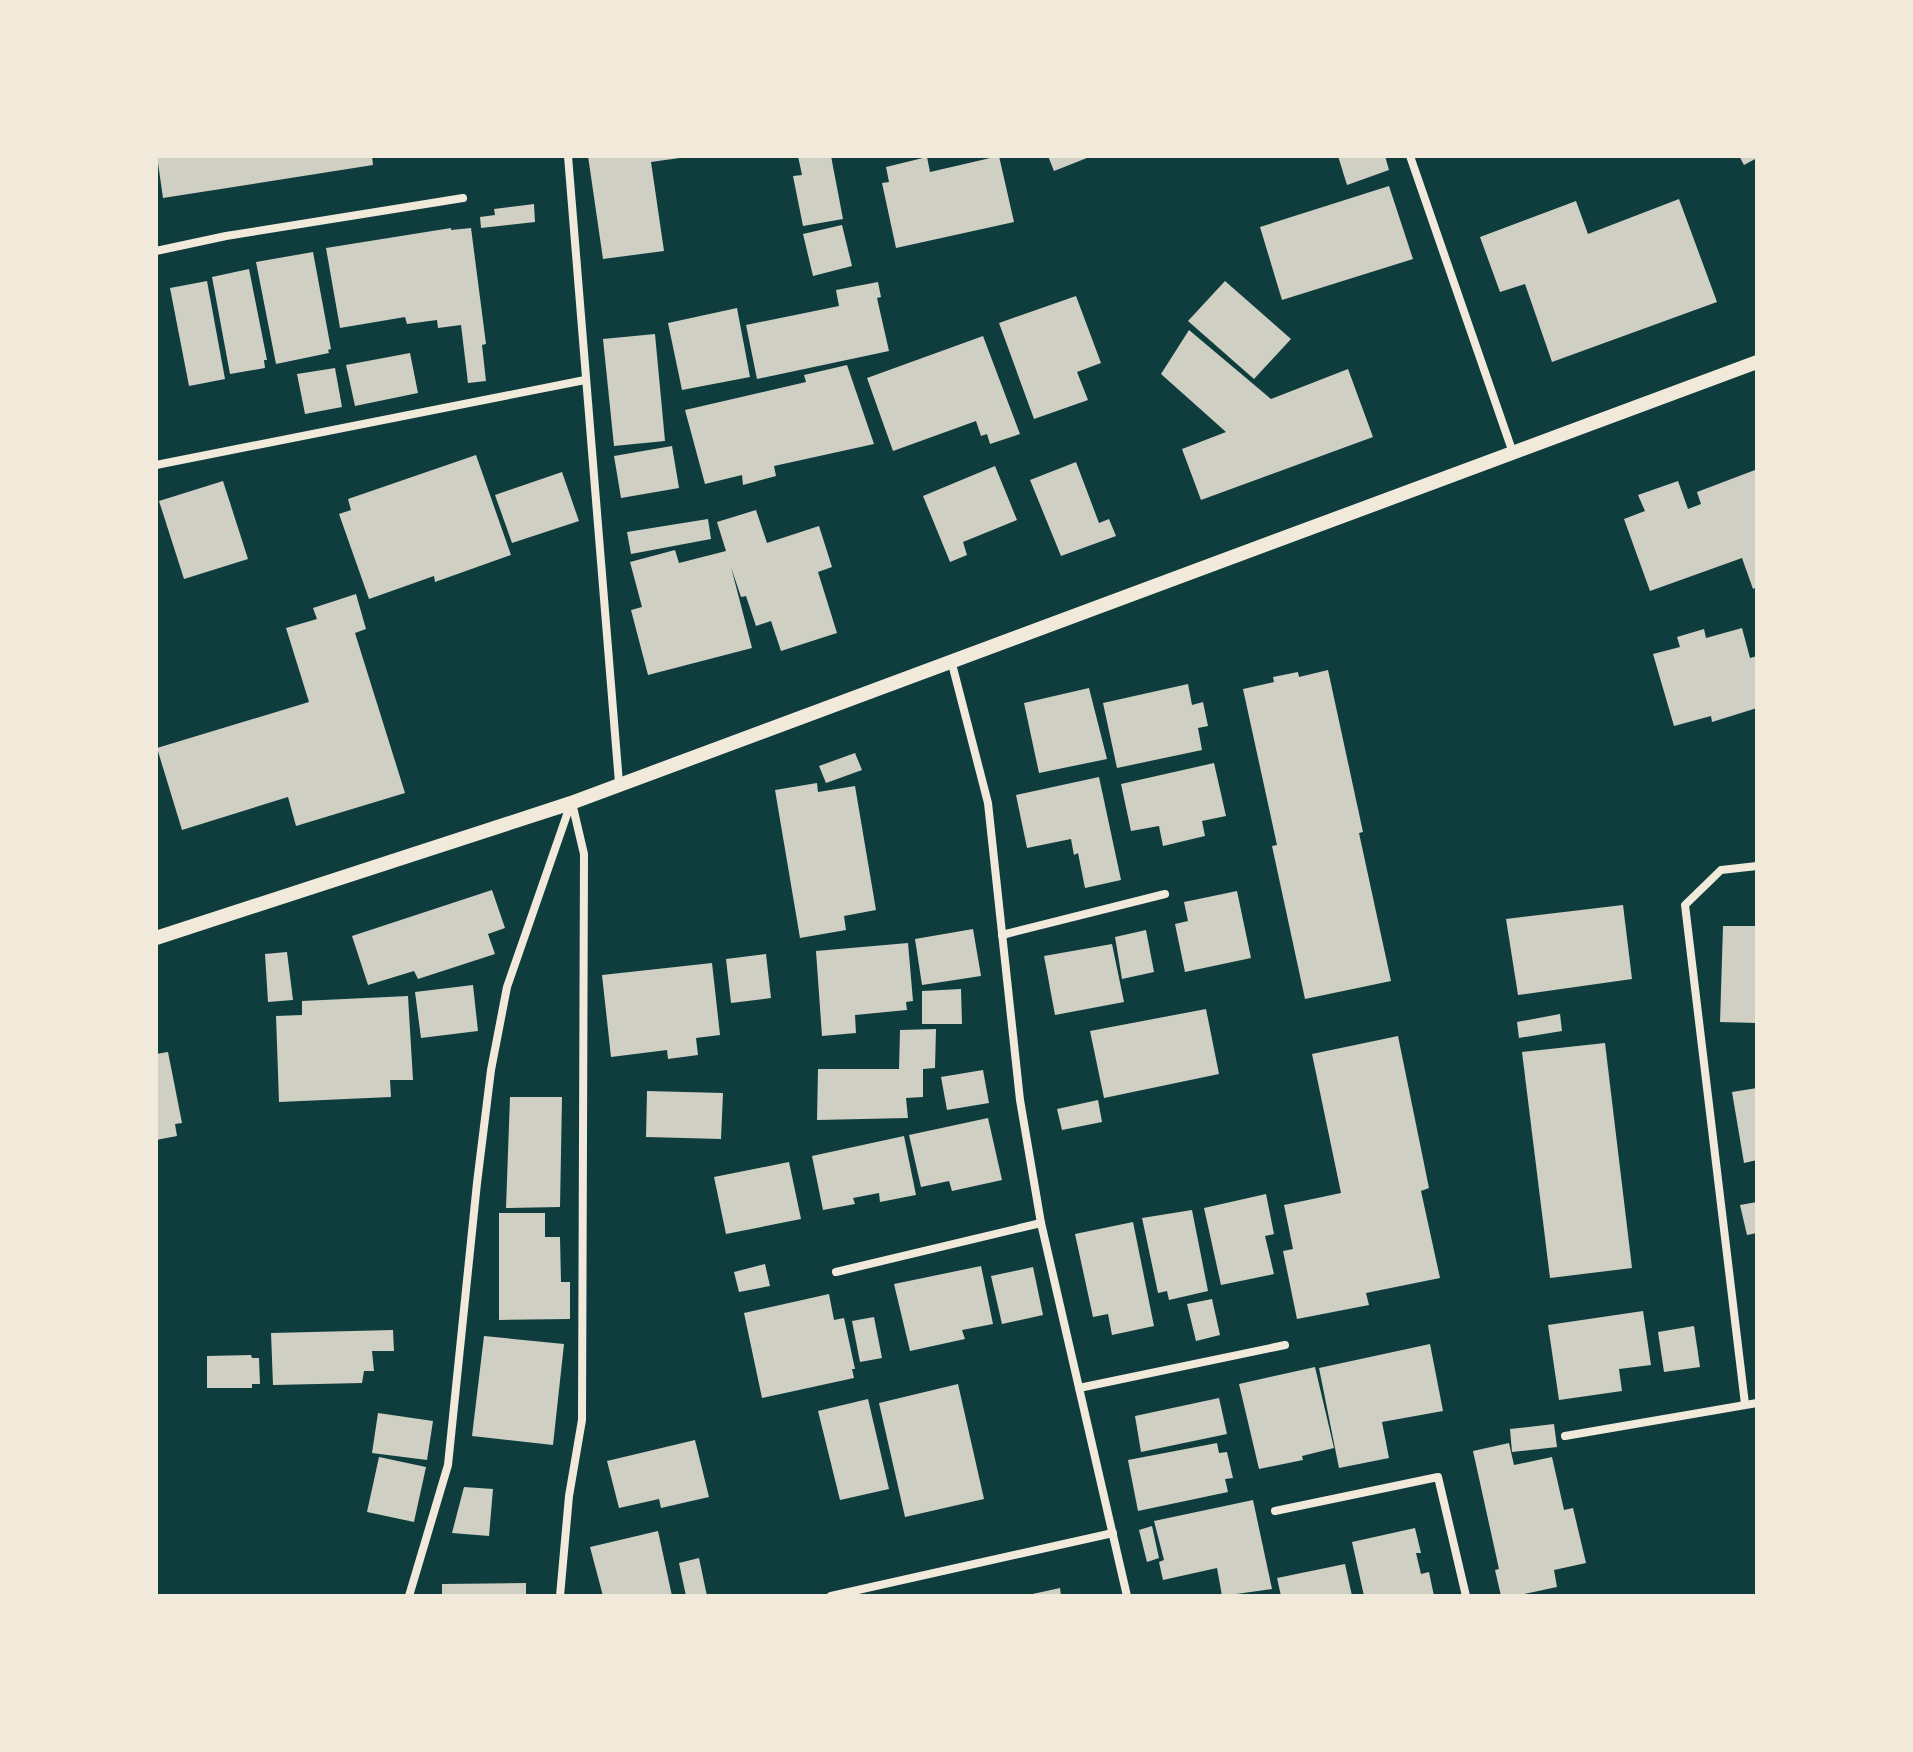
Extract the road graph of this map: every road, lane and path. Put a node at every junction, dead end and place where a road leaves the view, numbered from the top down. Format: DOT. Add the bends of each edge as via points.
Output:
graph roads {
  1 [pos="568,156"];
  2 [pos="1410,156"];
  3 [pos="463,198"];
  4 [pos="156,251"];
  5 [pos="1757,362"];
  6 [pos="585,380"];
  7 [pos="1513,453"];
  8 [pos="156,465"];
  9 [pos="951,660"];
  10 [pos="619,783"];
  11 [pos="571,803"];
  12 [pos="1757,866"];
  13 [pos="1165,894"];
  14 [pos="1002,935"];
  15 [pos="156,938"];
  16 [pos="1041,1223"];
  17 [pos="836,1272"];
  18 [pos="1285,1345"];
  19 [pos="1079,1388"];
  20 [pos="1757,1403"];
  21 [pos="1745,1404"];
  22 [pos="1565,1436"];
  23 [pos="1275,1511"];
  24 [pos="1113,1533"];
  25 [pos="409,1596"];
  26 [pos="560,1596"];
  27 [pos="831,1596"];
  28 [pos="1127,1596"];
  29 [pos="1466,1596"];
  1 -- 6 [label="street"];
  2 -- 7 [label="street"];
  3 -- 4 [label="street"];
  5 -- 7 [label="street"];
  6 -- 8 [label="street"];
  6 -- 10 [label="street"];
  7 -- 9 [label="street"];
  9 -- 10 [label="street"];
  9 -- 14 [label="street" via="988,803"];
  10 -- 11 [label="street"];
  11 -- 15 [label="street"];
  11 -- 25 [label="street" via="507,987 477,1183 448,1465"];
  11 -- 26 [label="street" via="584,854 584,1359 582,1420"];
  12 -- 21 [label="street" via="1721,870 1685,905"];
  13 -- 14 [label="street"];
  14 -- 16 [label="street" via="1020,1100"];
  16 -- 17 [label="street"];
  16 -- 19 [label="street"];
  18 -- 19 [label="street"];
  19 -- 24 [label="street"];
  20 -- 21 [label="street"];
  21 -- 22 [label="street"];
  23 -- 29 [label="street" via="1438,1477"];
  24 -- 27 [label="street"];
  24 -- 28 [label="street"];
}
